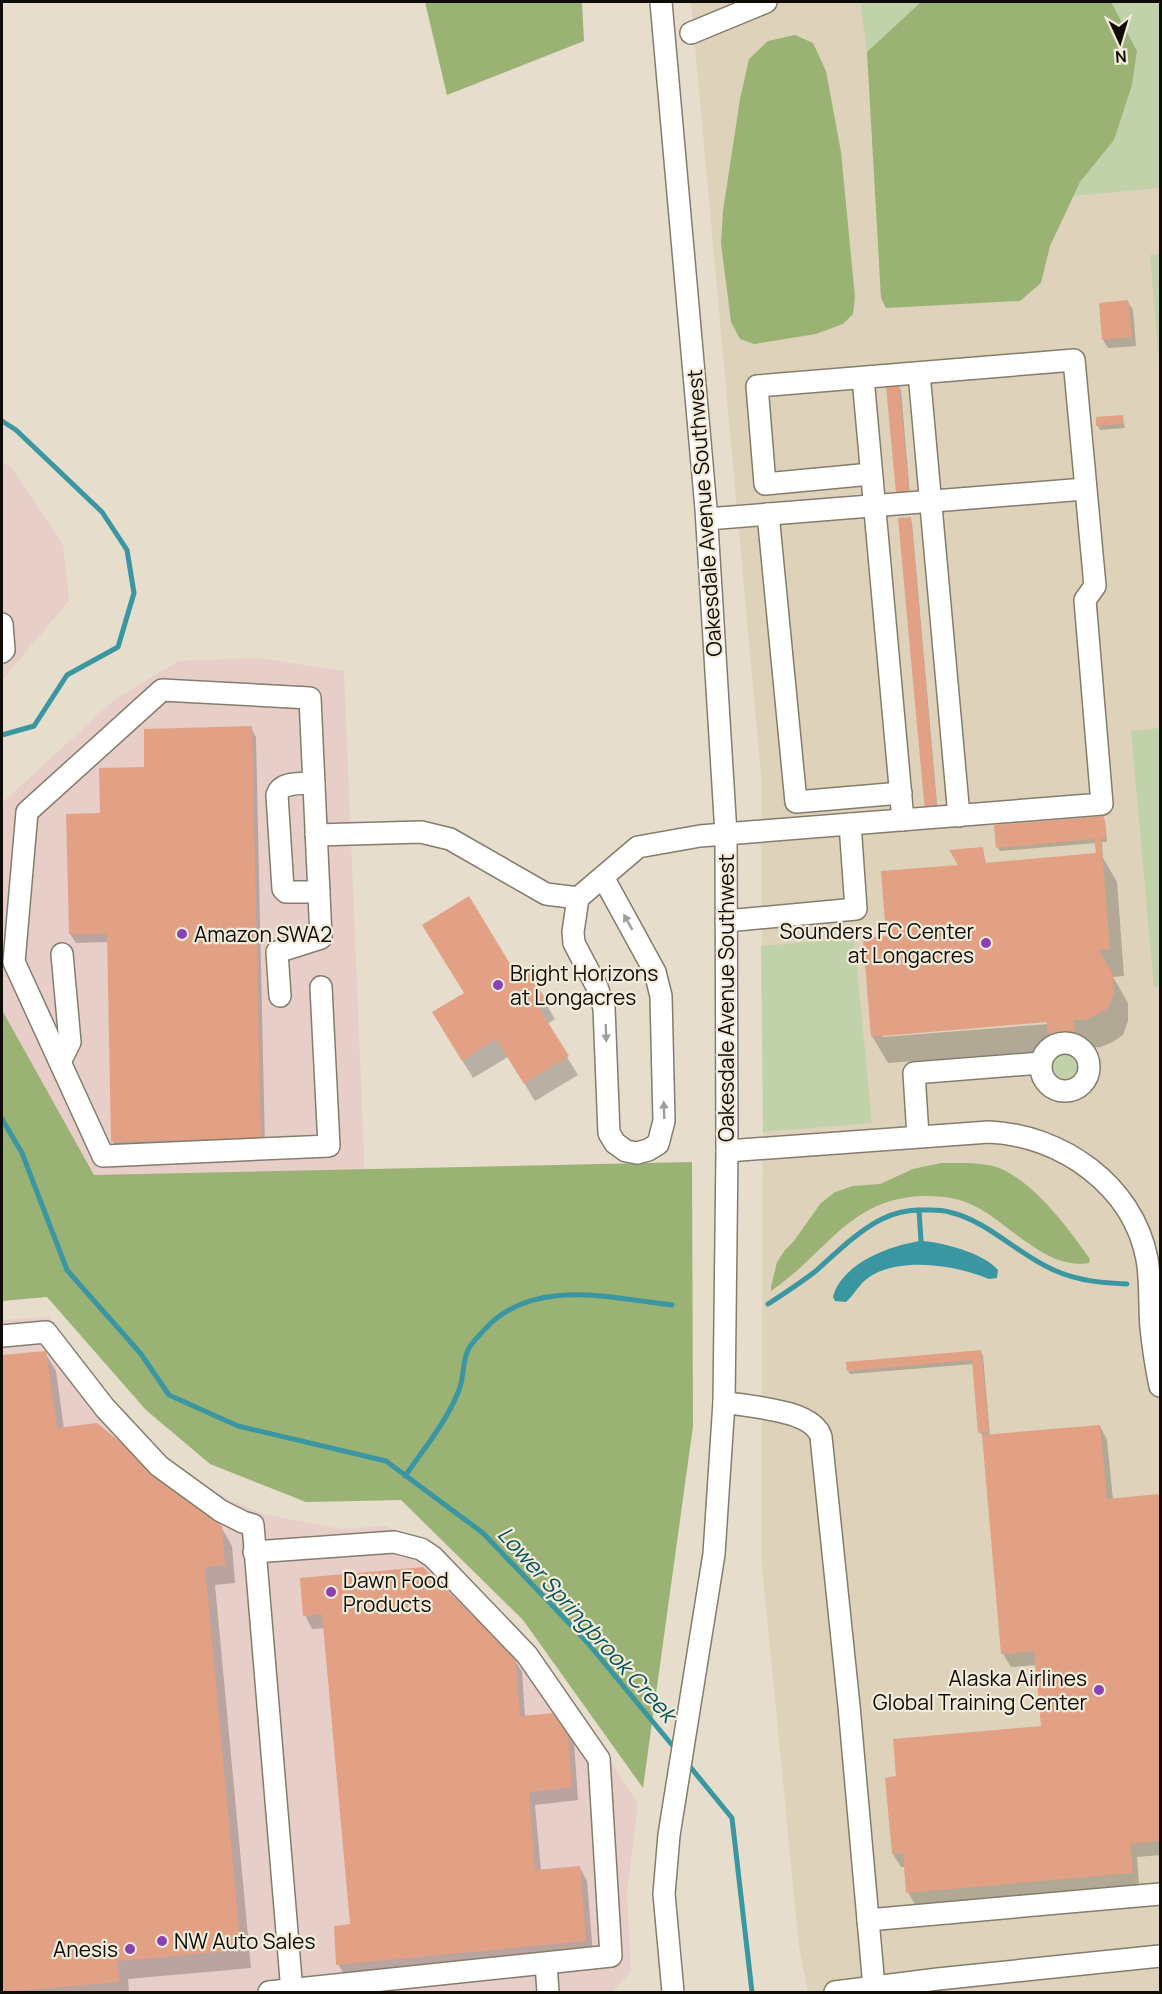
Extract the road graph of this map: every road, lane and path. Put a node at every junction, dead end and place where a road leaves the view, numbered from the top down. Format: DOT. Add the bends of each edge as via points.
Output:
graph roads {
  1 [pos="661,2"];
  2 [pos="766,2"];
  3 [pos="691,33"];
  4 [pos="919,373"];
  5 [pos="863,378"];
  6 [pos="871,474"];
  7 [pos="1085,489"];
  8 [pos="931,501"];
  9 [pos="874,505"];
  10 [pos="768,514"];
  11 [pos="707,519"];
  12 [pos="2,624"];
  13 [pos="2,652"];
  14 [pos="314,783"];
  15 [pos="901,793"];
  16 [pos="959,816"];
  17 [pos="903,820"];
  18 [pos="850,824"];
  19 [pos="726,834"];
  20 [pos="316,835"];
  21 [pos="603,877"];
  22 [pos="319,892"];
  23 [pos="578,898"];
  24 [pos="726,921"];
  25 [pos="62,954"];
  26 [pos="8,962"];
  27 [pos="321,987"];
  28 [pos="280,996"];
  29 [pos="60,1062"];
  30 [pos="1041,1063"];
  31 [pos="918,1136"];
  32 [pos="727,1151"];
  33 [pos="2,1336"];
  34 [pos="1161,1386"];
  35 [pos="724,1402"];
  36 [pos="254,1552"];
  37 [pos="1161,1894"];
  38 [pos="868,1920"];
  39 [pos="1161,1956"];
  40 [pos="546,1964"];
  41 [pos="874,1987"];
  42 [pos="292,1991"];
  43 [pos="269,1992"];
  44 [pos="548,1992"];
  45 [pos="673,1992"];
  46 [pos="835,1992"];
  1 -- 11 [label="street, Oakesdale Avenue Southwest"];
  2 -- 3 [label="street"];
  4 -- 5 [label="street"];
  4 -- 7 [label="street" via="1074,360"];
  4 -- 8 [label="street"];
  5 -- 6 [label="street"];
  5 -- 6 [label="street" via="757,386 765,484"];
  6 -- 9 [label="street"];
  7 -- 8 [label="street"];
  7 -- 16 [label="street" via="1095,586 1085,600 1102,804"];
  8 -- 9 [label="street"];
  8 -- 16 [label="street"];
  9 -- 10 [label="street"];
  9 -- 15 [label="street"];
  10 -- 11 [label="street"];
  10 -- 15 [label="street" via="796,801"];
  11 -- 19 [label="street, Oakesdale Avenue Southwest"];
  12 -- 13 [label="street"];
  14 -- 20 [label="street"];
  14 -- 22 [label="street" via="283,786 277,795 283,889"];
  14 -- 26 [label="street" via="310,698 162,690 27,812"];
  15 -- 17 [label="street"];
  16 -- 17 [label="street"];
  17 -- 18 [label="street"];
  18 -- 19 [label="street"];
  18 -- 24 [label="street" via="856,909"];
  19 -- 21 [label="street" via="638,847"];
  19 -- 24 [label="street, Oakesdale Avenue Southwest"];
  20 -- 22 [label="street"];
  20 -- 23 [label="street" via="421,832 450,839 546,894"];
  21 -- 23 [label="street"];
  23 -- 21 [label="street, one-way" via="574,943 604,1008 609,1132 615,1143 637,1153 658,1144 664,1121 661,996 655,972"];
  22 -- 28 [label="street" via="321,938 277,952"];
  24 -- 32 [label="street, Oakesdale Avenue Southwest"];
  25 -- 29 [label="street" via="70,1042"];
  26 -- 29 [label="street"];
  27 -- 29 [label="street" via="329,1146 103,1156"];
  30 -- 31 [label="street" via="914,1072"];
  31 -- 32 [label="street"];
  31 -- 34 [label="street" via="989,1132 1022,1135 1064,1151 1107,1184 1136,1227 1147,1257 1151,1328"];
  32 -- 35 [label="street, Oakesdale Avenue Southwest"];
  33 -- 36 [label="street" via="46,1332 105,1408 159,1466 221,1511 253,1525"];
  35 -- 38 [label="street" via="796,1416 814,1426 821,1437"];
  35 -- 45 [label="street, Oakesdale Avenue Southwest" via="714,1554 669,1835 664,1894"];
  36 -- 40 [label="street" via="394,1542 421,1549 527,1655 599,1760 601,1783 611,1956"];
  36 -- 42 [label="street"];
  37 -- 38 [label="street"];
  38 -- 41 [label="street"];
  39 -- 41 [label="street"];
  40 -- 42 [label="street"];
  40 -- 44 [label="street"];
  41 -- 46 [label="street"];
  42 -- 43 [label="street"];
}
